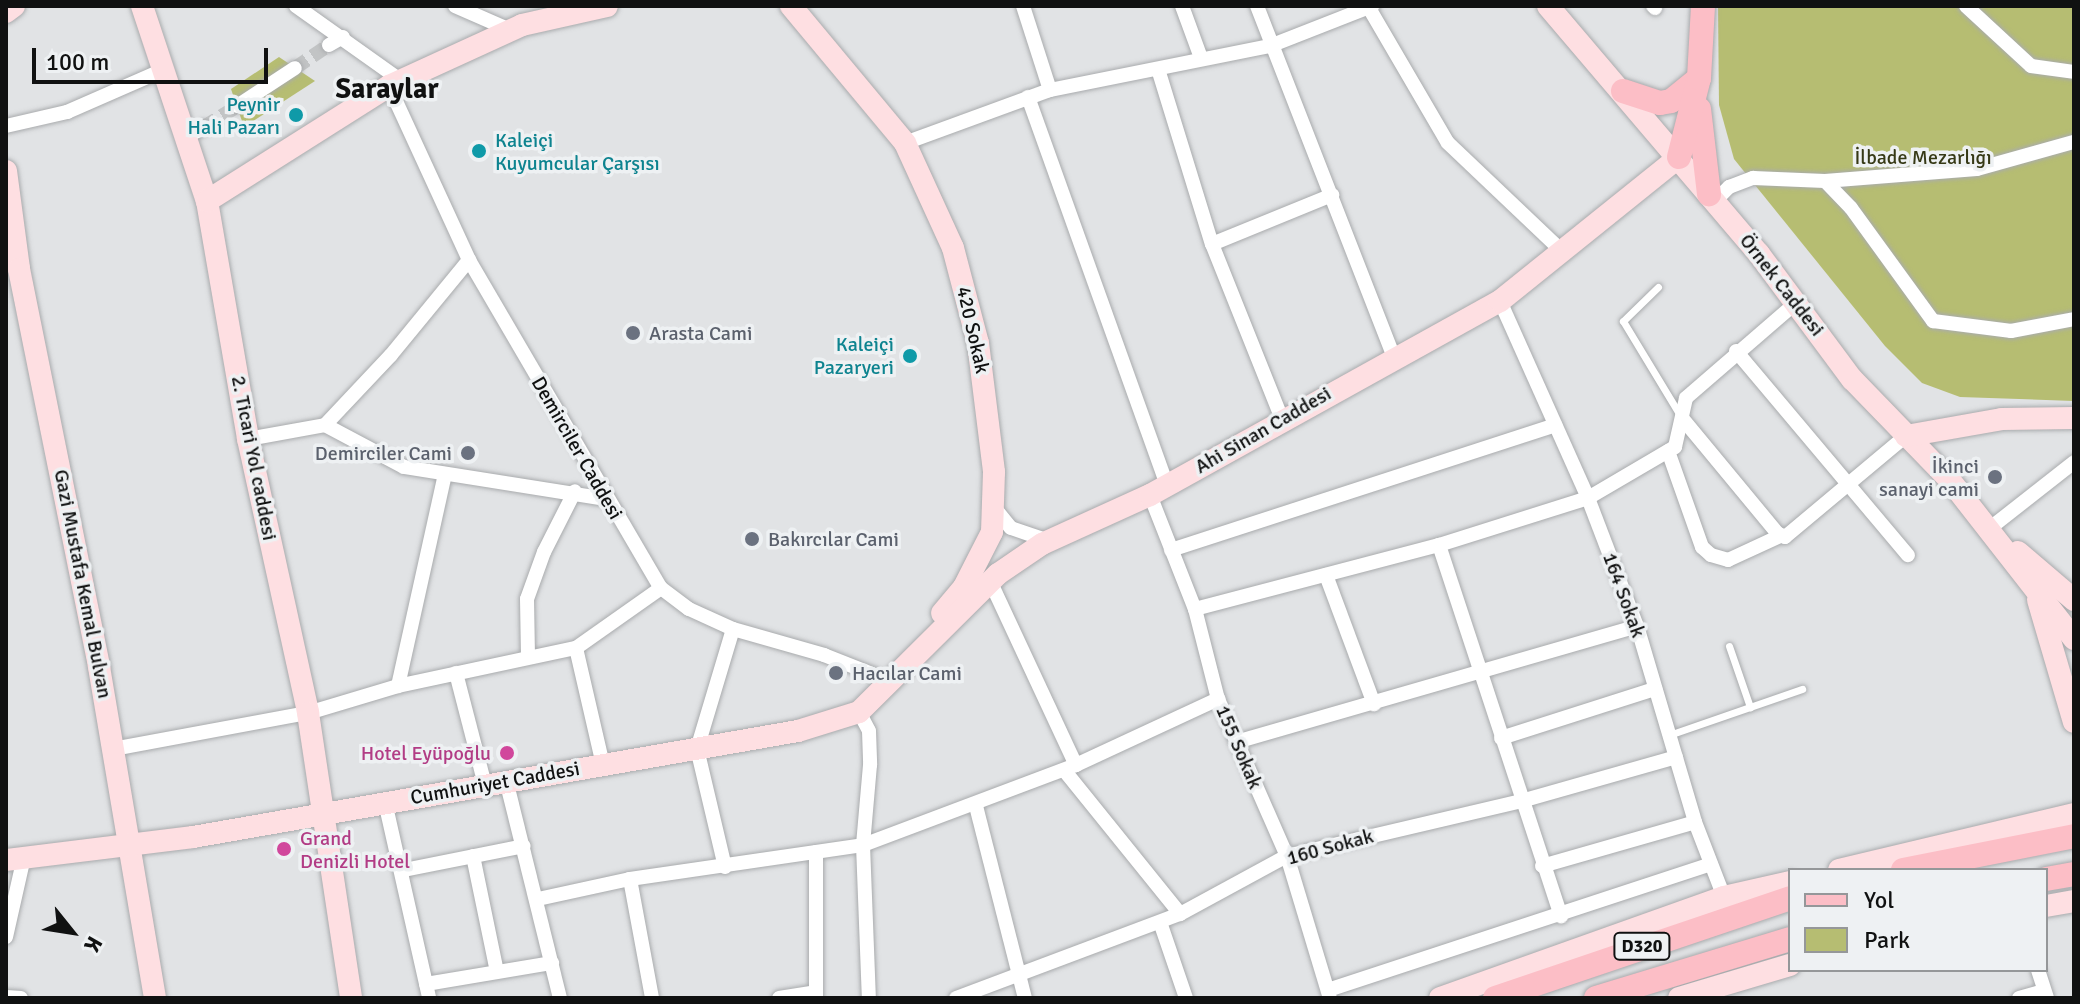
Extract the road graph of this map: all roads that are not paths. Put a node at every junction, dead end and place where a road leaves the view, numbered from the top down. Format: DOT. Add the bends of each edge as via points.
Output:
graph roads {
  1 [pos="14,6"];
  2 [pos="142,6"];
  3 [pos="296,6"];
  4 [pos="455,6"];
  5 [pos="607,6"];
  6 [pos="791,6"];
  7 [pos="1023,6"];
  8 [pos="1182,6"];
  9 [pos="1257,6"];
  10 [pos="1548,6"];
  11 [pos="1703,6"];
  12 [pos="1966,6"];
  13 [pos="1371,7"];
  14 [pos="6,12"];
  15 [pos="510,30"];
  16 [pos="343,37"];
  17 [pos="329,45"];
  18 [pos="1270,46"];
  19 [pos="1201,58"];
  20 [pos="295,68"];
  21 [pos="1158,69"];
  22 [pos="161,71"];
  23 [pos="2074,72"];
  24 [pos="1699,78"];
  25 [pos="396,84"];
  26 [pos="1050,90"];
  27 [pos="1623,91"];
  28 [pos="1028,97"];
  29 [pos="237,106"];
  30 [pos="6,126"];
  31 [pos="2074,142"];
  32 [pos="905,143"];
  33 [pos="1679,157"];
  34 [pos="6,171"];
  35 [pos="1825,181"];
  36 [pos="1332,195"];
  37 [pos="1712,197"];
  38 [pos="207,201"];
  39 [pos="1212,244"];
  40 [pos="1563,252"];
  41 [pos="469,260"];
  42 [pos="1658,287"];
  43 [pos="1500,301"];
  44 [pos="1797,302"];
  45 [pos="2074,319"];
  46 [pos="1736,351"];
  47 [pos="1394,357"];
  48 [pos="1682,418"];
  49 [pos="2074,418"];
  50 [pos="1282,419"];
  51 [pos="325,425"];
  52 [pos="1555,425"];
  53 [pos="1906,436"];
  54 [pos="248,439"];
  55 [pos="1668,451"];
  56 [pos="2074,462"];
  57 [pos="445,474"];
  58 [pos="1850,484"];
  59 [pos="1158,490"];
  60 [pos="575,491"];
  61 [pos="1588,498"];
  62 [pos="605,499"];
  63 [pos="993,506"];
  64 [pos="1989,529"];
  65 [pos="1786,535"];
  66 [pos="1048,541"];
  67 [pos="1439,545"];
  68 [pos="1171,550"];
  69 [pos="1908,555"];
  70 [pos="1326,575"];
  71 [pos="991,583"];
  72 [pos="2034,587"];
  73 [pos="661,588"];
  74 [pos="2071,590"];
  75 [pos="1195,609"];
  76 [pos="1637,626"];
  77 [pos="733,629"];
  78 [pos="2074,639"];
  79 [pos="1729,646"];
  80 [pos="576,648"];
  81 [pos="528,656"];
  82 [pos="456,673"];
  83 [pos="1481,675"];
  84 [pos="890,677"];
  85 [pos="398,686"];
  86 [pos="1655,689"];
  87 [pos="1802,689"];
  88 [pos="1218,699"];
  89 [pos="1374,704"];
  90 [pos="1750,707"];
  91 [pos="859,712"];
  92 [pos="308,713"];
  93 [pos="2074,722"];
  94 [pos="1669,735"];
  95 [pos="1501,738"];
  96 [pos="1236,742"];
  97 [pos="113,749"];
  98 [pos="697,749"];
  99 [pos="1676,757"];
  100 [pos="603,765"];
  101 [pos="1070,768"];
  102 [pos="496,782"];
  103 [pos="1521,801"];
  104 [pos="385,802"];
  105 [pos="976,806"];
  106 [pos="320,812"];
  107 [pos="2074,814"];
  108 [pos="1695,822"];
  109 [pos="2074,836"];
  110 [pos="129,845"];
  111 [pos="863,845"];
  112 [pos="524,846"];
  113 [pos="816,852"];
  114 [pos="473,856"];
  115 [pos="1287,856"];
  116 [pos="15,859"];
  117 [pos="1711,864"];
  118 [pos="1542,866"];
  119 [pos="725,867"];
  120 [pos="1847,868"];
  121 [pos="1913,868"];
  122 [pos="404,870"];
  123 [pos="2074,874"];
  124 [pos="630,879"];
  125 [pos="2048,879"];
  126 [pos="1788,882"];
  127 [pos="1724,897"];
  128 [pos="538,899"];
  129 [pos="1788,899"];
  130 [pos="2074,901"];
  131 [pos="2048,906"];
  132 [pos="1180,914"];
  133 [pos="1561,917"];
  134 [pos="1160,922"];
  135 [pos="6,937"];
  136 [pos="1788,940"];
  137 [pos="552,963"];
  138 [pos="1788,966"];
  139 [pos="497,972"];
  140 [pos="2039,972"];
  141 [pos="1019,978"];
  142 [pos="1736,989"];
  143 [pos="427,991"];
  144 [pos="1329,994"];
  145 [pos="816,995"];
  146 [pos="1504,995"];
  147 [pos="2045,995"];
  148 [pos="6,997"];
  149 [pos="21,998"];
  150 [pos="155,998"];
  151 [pos="351,998"];
  152 [pos="560,998"];
  153 [pos="652,998"];
  154 [pos="779,998"];
  155 [pos="869,998"];
  156 [pos="956,998"];
  157 [pos="1025,998"];
  158 [pos="1186,998"];
  159 [pos="1440,998"];
  160 [pos="1486,998"];
  161 [pos="1596,998"];
  162 [pos="1679,998"];
  163 [pos="2019,998"];
  1 -- 14 [label="main road"];
  2 -- 22 [label="main road, 2. Ticari Yol caddesi"];
  3 -- 16 [label="street"];
  4 -- 15 [label="street"];
  5 -- 15 [label="main road"];
  6 -- 32 [label="main road, 420 Sokak"];
  7 -- 26 [label="street"];
  8 -- 19 [label="street"];
  9 -- 18 [label="street"];
  10 -- 27 [label="main road, Örnek Caddesi"];
  11 -- 24 [label="main road"];
  12 -- 23 [label="street" via="2031,66"];
  13 -- 18 [label="street"];
  13 -- 40 [label="street" via="1448,143"];
  15 -- 25 [label="main road"];
  16 -- 17 [label="street"];
  16 -- 25 [label="street"];
  18 -- 19 [label="street"];
  18 -- 36 [label="street"];
  19 -- 21 [label="street"];
  20 -- 29 [label="street"];
  21 -- 26 [label="street"];
  21 -- 39 [label="street"];
  22 -- 30 [label="street" via="67,112"];
  22 -- 38 [label="main road, 2. Ticari Yol caddesi" via="196,131"];
  24 -- 27 [label="main road" via="1671,101 1660,103"];
  24 -- 33 [label="main road"];
  24 -- 37 [label="main road"];
  25 -- 38 [label="main road"];
  25 -- 41 [label="street, Demirciler Caddesi"];
  26 -- 28 [label="street"];
  27 -- 33 [label="main road, Örnek Caddesi"];
  28 -- 32 [label="street"];
  28 -- 59 [label="street, 155 Sokak"];
  31 -- 35 [label="street" via="1977,169"];
  32 -- 63 [label="main road, 420 Sokak" via="953,248 978,343 989,400"];
  33 -- 37 [label="main road, Örnek Caddesi"];
  33 -- 40 [label="main road, Ahi Sinan Caddesi"];
  34 -- 97 [label="main road, Gazi Mustafa Kemal Bulvan" via="19,269"];
  35 -- 37 [label="street" via="1753,178"];
  35 -- 45 [label="street" via="1851,208 1933,321 2011,331"];
  36 -- 39 [label="street"];
  36 -- 47 [label="street"];
  37 -- 44 [label="main road, Örnek Caddesi"];
  38 -- 54 [label="main road, 2. Ticari Yol caddesi"];
  39 -- 50 [label="street"];
  40 -- 43 [label="main road, Ahi Sinan Caddesi"];
  41 -- 51 [label="street"];
  41 -- 62 [label="street, Demirciler Caddesi"];
  42 -- 48 [label="lane" via="1623,321"];
  43 -- 47 [label="main road, Ahi Sinan Caddesi"];
  43 -- 52 [label="street, 164 Sokak"];
  44 -- 46 [label="street"];
  44 -- 53 [label="main road, Örnek Caddesi" via="1852,379"];
  46 -- 48 [label="street" via="1686,398"];
  46 -- 58 [label="street"];
  47 -- 50 [label="main road, Ahi Sinan Caddesi"];
  48 -- 55 [label="street" via="1675,447"];
  48 -- 65 [label="street"];
  49 -- 53 [label="main road" via="2002,419"];
  50 -- 59 [label="main road, Ahi Sinan Caddesi"];
  51 -- 54 [label="street"];
  51 -- 57 [label="street" via="404,467"];
  52 -- 61 [label="street, 164 Sokak"];
  52 -- 68 [label="street"];
  53 -- 58 [label="street"];
  53 -- 64 [label="main road, Örnek Caddesi"];
  54 -- 92 [label="main road, 2. Ticari Yol caddesi"];
  55 -- 61 [label="street"];
  55 -- 65 [label="street" via="1702,547 1711,555 1728,560"];
  56 -- 64 [label="street"];
  57 -- 60 [label="street"];
  57 -- 85 [label="street"];
  58 -- 65 [label="street"];
  58 -- 69 [label="street"];
  59 -- 66 [label="main road, Ahi Sinan Caddesi"];
  59 -- 68 [label="street, 155 Sokak"];
  60 -- 62 [label="street"];
  60 -- 81 [label="street" via="527,599"];
  61 -- 67 [label="street"];
  61 -- 76 [label="street, 164 Sokak"];
  62 -- 73 [label="street, Demirciler Caddesi"];
  63 -- 66 [label="street" via="1011,528"];
  63 -- 84 [label="main road, 420 Sokak" via="985,553"];
  64 -- 72 [label="main road"];
  64 -- 74 [label="main road"];
  66 -- 71 [label="main road, Ahi Sinan Caddesi"];
  67 -- 70 [label="street"];
  67 -- 83 [label="street"];
  68 -- 75 [label="street, 155 Sokak"];
  70 -- 75 [label="street"];
  70 -- 89 [label="street"];
  71 -- 84 [label="main road, Ahi Sinan Caddesi"];
  71 -- 101 [label="street"];
  72 -- 78 [label="main road"];
  72 -- 93 [label="main road"];
  73 -- 77 [label="street, Demirciler Caddesi" via="689,609"];
  73 -- 80 [label="street"];
  75 -- 88 [label="street, 155 Sokak"];
  76 -- 83 [label="street"];
  76 -- 86 [label="street, 164 Sokak"];
  77 -- 84 [label="street, Demirciler Caddesi"];
  77 -- 98 [label="street"];
  79 -- 90 [label="lane"];
  80 -- 81 [label="street"];
  80 -- 100 [label="street"];
  81 -- 82 [label="street"];
  82 -- 85 [label="street"];
  82 -- 102 [label="street"];
  83 -- 89 [label="street"];
  83 -- 95 [label="street"];
  84 -- 91 [label="main road, Ahi Sinan Caddesi"];
  85 -- 92 [label="street"];
  86 -- 94 [label="street, 164 Sokak"];
  86 -- 95 [label="street"];
  87 -- 90 [label="lane"];
  88 -- 96 [label="street, 155 Sokak"];
  88 -- 101 [label="street"];
  89 -- 96 [label="street"];
  90 -- 94 [label="lane"];
  91 -- 98 [label="main road, Cumhuriyet Caddesi" via="798,731"];
  91 -- 111 [label="street" via="869,731"];
  92 -- 97 [label="street"];
  92 -- 106 [label="main road"];
  94 -- 99 [label="street, 164 Sokak"];
  95 -- 103 [label="street"];
  96 -- 115 [label="street, 155 Sokak"];
  97 -- 110 [label="main road, Gazi Mustafa Kemal Bulvan"];
  98 -- 100 [label="main road, Cumhuriyet Caddesi"];
  98 -- 119 [label="street"];
  99 -- 103 [label="street, 160 Sokak"];
  99 -- 108 [label="street, 164 Sokak"];
  100 -- 102 [label="main road, Cumhuriyet Caddesi"];
  101 -- 105 [label="street"];
  101 -- 132 [label="street"];
  102 -- 104 [label="main road, Cumhuriyet Caddesi"];
  102 -- 112 [label="street"];
  103 -- 115 [label="street, 160 Sokak"];
  103 -- 118 [label="street"];
  104 -- 106 [label="main road, Cumhuriyet Caddesi"];
  104 -- 122 [label="street"];
  105 -- 111 [label="street"];
  105 -- 141 [label="street"];
  106 -- 110 [label="main road, Cumhuriyet Caddesi"];
  106 -- 151 [label="main road"];
  107 -- 120 [label="main road"];
  108 -- 117 [label="street, 164 Sokak"];
  108 -- 118 [label="street"];
  109 -- 121 [label="main road"];
  110 -- 116 [label="main road, Cumhuriyet Caddesi"];
  110 -- 150 [label="main road, Gazi Mustafa Kemal Bulvan"];
  111 -- 113 [label="street"];
  111 -- 155 [label="street"];
  112 -- 114 [label="street"];
  112 -- 128 [label="street"];
  113 -- 119 [label="street"];
  113 -- 145 [label="street"];
  114 -- 122 [label="street"];
  114 -- 139 [label="street"];
  115 -- 132 [label="street, 160 Sokak"];
  115 -- 144 [label="street, 155 Sokak"];
  116 -- 135 [label="street"];
  117 -- 127 [label="street, 164 Sokak"];
  117 -- 133 [label="street"];
  118 -- 133 [label="street"];
  119 -- 124 [label="street"];
  122 -- 143 [label="street"];
  123 -- 125 [label="main road"];
  124 -- 128 [label="street"];
  124 -- 153 [label="street"];
  126 -- 127 [label="main road"];
  127 -- 159 [label="main road"];
  128 -- 137 [label="street"];
  129 -- 146 [label="main road, D320"];
  130 -- 131 [label="main road"];
  132 -- 134 [label="street, 160 Sokak"];
  133 -- 144 [label="street"];
  134 -- 141 [label="street, 160 Sokak"];
  134 -- 158 [label="street"];
  136 -- 161 [label="main road, D320"];
  137 -- 139 [label="street"];
  137 -- 152 [label="street"];
  138 -- 142 [label="main road"];
  139 -- 143 [label="street"];
  140 -- 147 [label="street"];
  141 -- 156 [label="street, 160 Sokak"];
  141 -- 157 [label="street"];
  142 -- 162 [label="main road"];
  145 -- 154 [label="street"];
  146 -- 160 [label="main road"];
  147 -- 163 [label="street"];
  148 -- 149 [label="street"];
}
